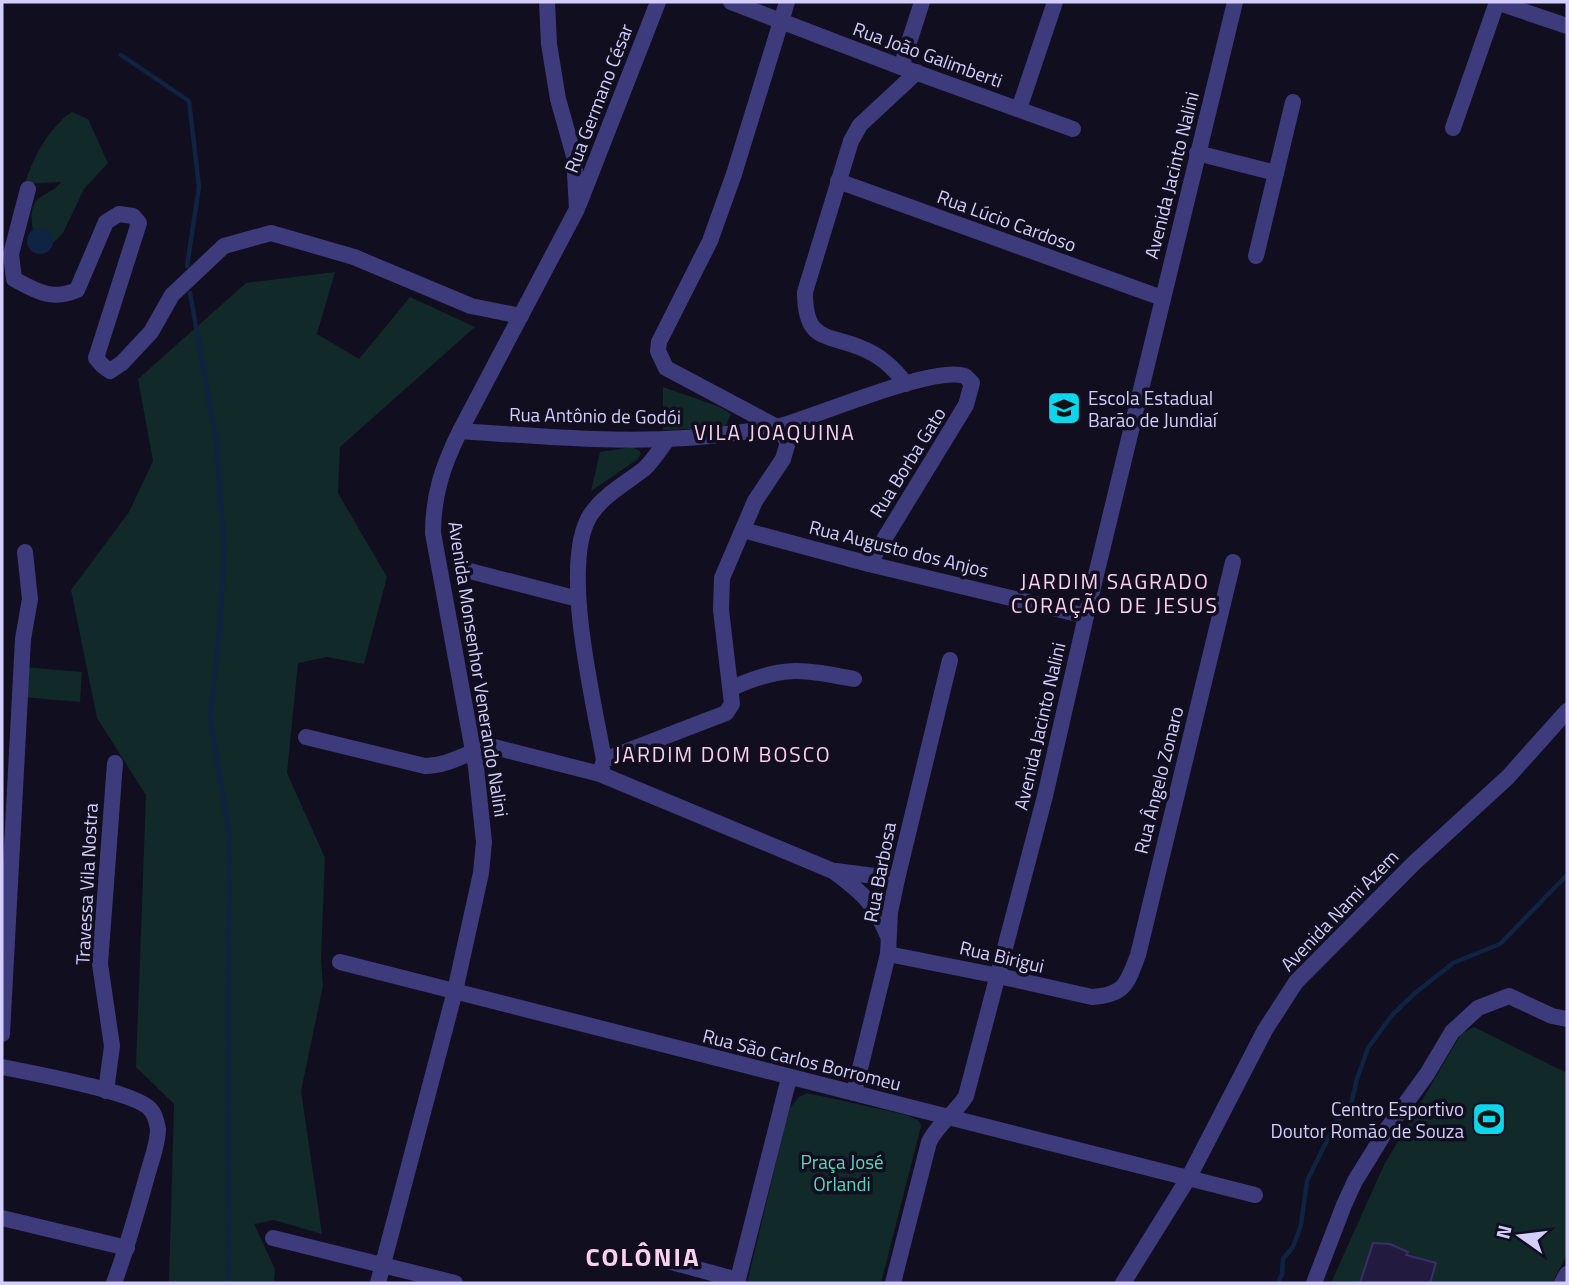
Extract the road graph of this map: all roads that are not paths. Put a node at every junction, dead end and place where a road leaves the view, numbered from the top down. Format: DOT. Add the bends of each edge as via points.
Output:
graph roads {
  1 [pos="547,2"];
  2 [pos="658,2"];
  3 [pos="731,2"];
  4 [pos="787,2"];
  5 [pos="922,2"];
  6 [pos="1055,2"];
  7 [pos="1235,2"];
  8 [pos="1496,2"];
  9 [pos="781,21"];
  10 [pos="1567,26"];
  11 [pos="909,70"];
  12 [pos="1293,102"];
  13 [pos="1019,109"];
  14 [pos="1453,128"];
  15 [pos="1073,129"];
  16 [pos="1197,153"];
  17 [pos="1276,173"];
  18 [pos="838,181"];
  19 [pos="28,189"];
  20 [pos="577,209"];
  21 [pos="1256,256"];
  22 [pos="1162,298"];
  23 [pos="521,316"];
  24 [pos="971,380"];
  25 [pos="906,384"];
  26 [pos="778,427"];
  27 [pos="460,431"];
  28 [pos="667,440"];
  29 [pos="743,530"];
  30 [pos="25,552"];
  31 [pos="1233,562"];
  32 [pos="869,564"];
  33 [pos="466,570"];
  34 [pos="578,599"];
  35 [pos="1086,617"];
  36 [pos="950,660"];
  37 [pos="854,679"];
  38 [pos="732,688"];
  39 [pos="1567,711"];
  40 [pos="306,737"];
  41 [pos="472,750"];
  42 [pos="115,763"];
  43 [pos="602,767"];
  44 [pos="833,871"];
  45 [pos="897,878"];
  46 [pos="888,936"];
  47 [pos="888,954"];
  48 [pos="340,962"];
  49 [pos="999,976"];
  50 [pos="455,991"];
  51 [pos="1107,996"];
  52 [pos="1567,1019"];
  53 [pos="2,1034"];
  54 [pos="2,1067"];
  55 [pos="789,1078"];
  56 [pos="106,1091"];
  57 [pos="854,1093"];
  58 [pos="947,1117"];
  59 [pos="1189,1177"];
  60 [pos="1255,1195"];
  61 [pos="2,1218"];
  62 [pos="273,1238"];
  63 [pos="127,1248"];
  64 [pos="660,1259"];
  65 [pos="383,1265"];
  66 [pos="1567,1274"];
  67 [pos="737,1282"];
  68 [pos="114,1283"];
  69 [pos="378,1283"];
  70 [pos="455,1283"];
  71 [pos="893,1283"];
  72 [pos="1123,1283"];
  73 [pos="1314,1283"];
  74 [pos="1562,1283"];
  1 -- 20 [label="street" via="558,99 574,156"];
  2 -- 20 [label="street, Rua Germano César"];
  3 -- 9 [label="street, Rua João Galimberti"];
  4 -- 9 [label="street"];
  5 -- 11 [label="street"];
  6 -- 13 [label="street"];
  7 -- 16 [label="street, Avenida Jacinto Nalini"];
  8 -- 10 [label="street"];
  8 -- 14 [label="street"];
  9 -- 11 [label="street, Rua João Galimberti"];
  9 -- 26 [label="street" via="710,241 658,351 666,368"];
  11 -- 13 [label="street, Rua João Galimberti"];
  11 -- 18 [label="street" via="860,125"];
  12 -- 17 [label="street"];
  13 -- 15 [label="street, Rua João Galimberti"];
  16 -- 17 [label="street"];
  16 -- 22 [label="street, Avenida Jacinto Nalini"];
  17 -- 21 [label="street"];
  18 -- 22 [label="street, Rua Lúcio Cardoso"];
  18 -- 25 [label="street" via="805,292 805,309 810,323 829,339 860,347 890,364"];
  19 -- 23 [label="street" via="11,254 14,279 36,291 62,297 77,290 106,222 119,214 133,216 139,223 96,358 110,370 151,332 172,295 224,246 271,233 354,257 471,306"];
  20 -- 23 [label="street, Avenida Monsenhor Venerando Nalini"];
  22 -- 35 [label="street, Avenida Jacinto Nalini"];
  23 -- 27 [label="street, Avenida Monsenhor Venerando Nalini"];
  24 -- 25 [label="street, Rua Antônio de Godói" via="955,373"];
  24 -- 32 [label="street, Rua Borba Gato" via="966,405"];
  25 -- 26 [label="street, Rua Antônio de Godói"];
  26 -- 28 [label="street, Rua Antônio de Godói"];
  26 -- 29 [label="street" via="788,442 787,450"];
  27 -- 28 [label="street, Rua Antônio de Godói"];
  27 -- 41 [label="street, Avenida Monsenhor Venerando Nalini" via="436,487 433,533"];
  28 -- 34 [label="street" via="646,467 605,498 582,528"];
  29 -- 32 [label="street, Rua Augusto dos Anjos"];
  29 -- 38 [label="street" via="721,587"];
  30 -- 53 [label="street" via="30,599 23,639"];
  31 -- 51 [label="street, Rua Ângelo Zonaro" via="1138,955 1124,987"];
  32 -- 35 [label="street, Rua Augusto dos Anjos"];
  33 -- 34 [label="street"];
  34 -- 43 [label="street"];
  35 -- 49 [label="street, Avenida Jacinto Nalini"];
  36 -- 45 [label="street, Rua Barbosa"];
  37 -- 38 [label="street" via="816,671 780,671"];
  38 -- 43 [label="street" via="730,709"];
  39 -- 59 [label="street, Avenida Nami Azem" via="1508,777 1296,982 1265,1030"];
  40 -- 41 [label="street" via="425,766 444,765"];
  41 -- 43 [label="street" via="490,746"];
  41 -- 50 [label="street, Avenida Monsenhor Venerando Nalini" via="484,842"];
  42 -- 56 [label="street, Travessa Vila Nostra" via="100,964 112,1046"];
  43 -- 44 [label="street"];
  44 -- 45 [label="street"];
  44 -- 46 [label="street" via="866,897"];
  45 -- 46 [label="street, Rua Barbosa"];
  46 -- 47 [label="street, Rua Barbosa"];
  47 -- 49 [label="street, Rua Birigui"];
  47 -- 57 [label="street, Rua Barbosa"];
  48 -- 50 [label="street, Rua São Carlos Borromeu"];
  49 -- 51 [label="street, Rua Birigui" via="1074,995"];
  49 -- 58 [label="street, Avenida Jacinto Nalini" via="966,1096"];
  50 -- 55 [label="street, Rua São Carlos Borromeu"];
  50 -- 65 [label="street, Avenida Monsenhor Venerando Nalini"];
  52 -- 73 [label="street" via="1509,996 1478,1007 1452,1032 1355,1181"];
  54 -- 56 [label="street"];
  55 -- 57 [label="street, Rua São Carlos Borromeu"];
  55 -- 67 [label="street"];
  56 -- 63 [label="street" via="149,1108 158,1129"];
  57 -- 58 [label="street, Rua São Carlos Borromeu"];
  58 -- 59 [label="street, Rua São Carlos Borromeu"];
  58 -- 71 [label="street, Avenida Jacinto Nalini" via="929,1142"];
  59 -- 60 [label="street, Rua São Carlos Borromeu"];
  59 -- 72 [label="street, Avenida Nami Azem"];
  61 -- 63 [label="street"];
  62 -- 65 [label="street"];
  63 -- 68 [label="street"];
  64 -- 67 [label="street"];
  65 -- 69 [label="street, Avenida Monsenhor Venerando Nalini"];
  65 -- 70 [label="street"];
  66 -- 74 [label="street"];
}
